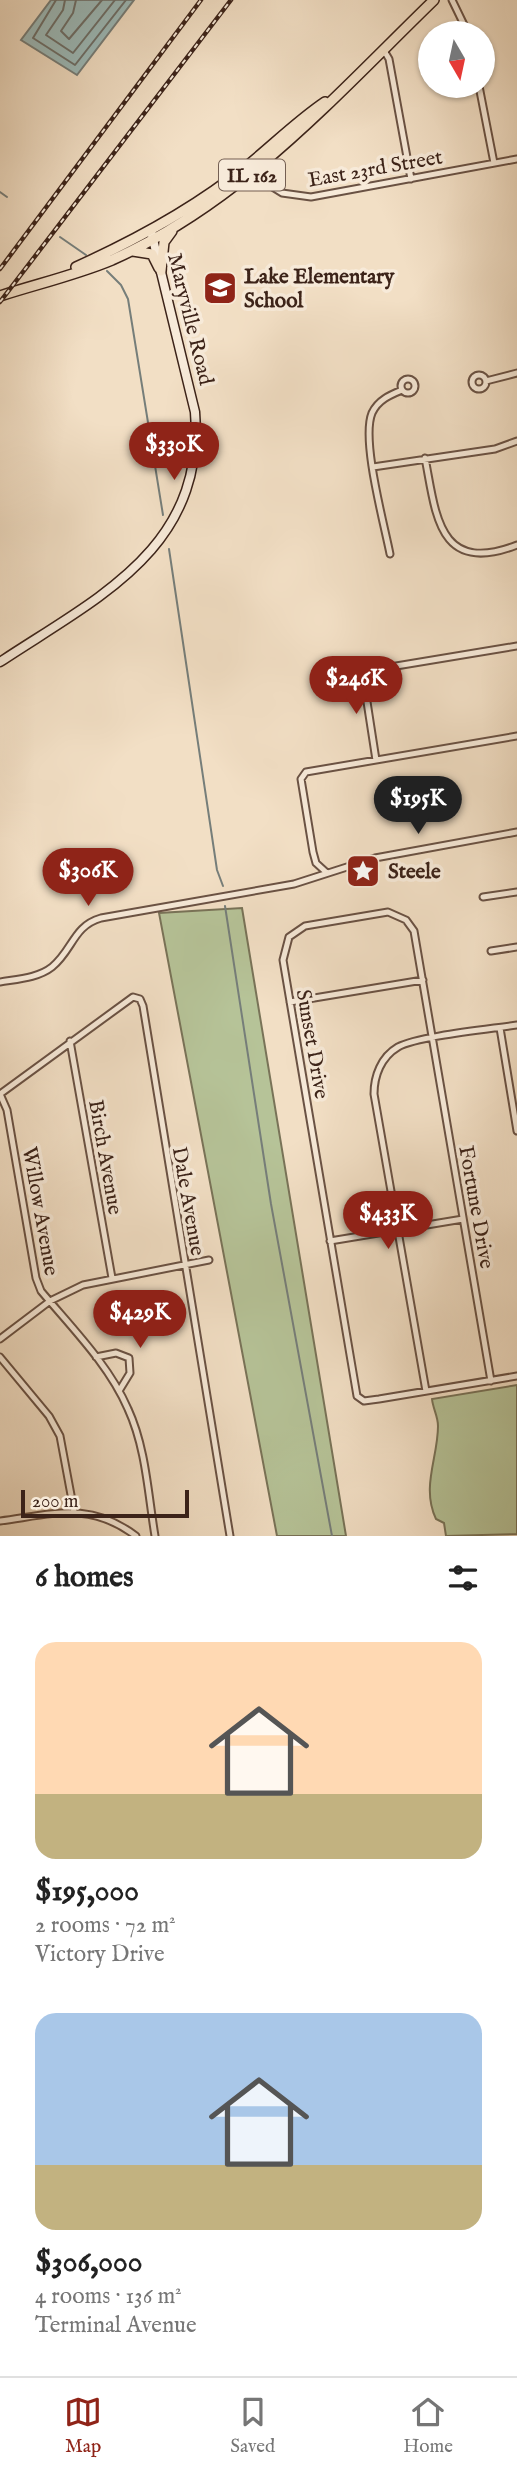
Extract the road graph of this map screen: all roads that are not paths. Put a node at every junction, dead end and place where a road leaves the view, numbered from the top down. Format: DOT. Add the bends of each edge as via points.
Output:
graph roads {
  1 [pos="434,0"];
  2 [pos="452,0"];
  3 [pos="462,21"];
  4 [pos="383,49"];
  5 [pos="482,98"];
  6 [pos="517,159"];
  7 [pos="494,163"];
  8 [pos="249,171"];
  9 [pos="411,179"];
  10 [pos="178,225"];
  11 [pos="152,235"];
  12 [pos="128,252"];
  13 [pos="161,271"];
  14 [pos="46,281"];
  15 [pos="0,296"];
  16 [pos="517,373"];
  17 [pos="486,381"];
  18 [pos="402,390"];
  19 [pos="517,441"];
  20 [pos="425,458"];
  21 [pos="373,467"];
  22 [pos="517,545"];
  23 [pos="390,554"];
  24 [pos="517,646"];
  25 [pos="0,662"];
  26 [pos="517,736"];
  27 [pos="376,760"];
  28 [pos="517,832"];
  29 [pos="327,873"];
  30 [pos="517,892"];
  31 [pos="483,897"];
  32 [pos="517,947"];
  33 [pos="491,951"];
  34 [pos="424,980"];
  35 [pos="0,982"];
  36 [pos="290,1003"];
  37 [pos="517,1025"];
  38 [pos="500,1028"];
  39 [pos="433,1039"];
  40 [pos="70,1041"];
  41 [pos="0,1094"];
  42 [pos="517,1131"];
  43 [pos="463,1219"];
  44 [pos="397,1230"];
  45 [pos="330,1241"];
  46 [pos="209,1261"];
  47 [pos="184,1265"];
  48 [pos="112,1278"];
  49 [pos="50,1301"];
  50 [pos="0,1339"];
  51 [pos="0,1357"];
  52 [pos="96,1357"];
  53 [pos="517,1376"];
  54 [pos="491,1381"];
  55 [pos="119,1391"];
  56 [pos="426,1391"];
  57 [pos="74,1511"];
  58 [pos="0,1521"];
  59 [pos="136,1536"];
  60 [pos="155,1536"];
  61 [pos="230,1536"];
  1 -- 4 [label="main road, IL 162"];
  2 -- 3 [label="street"];
  4 -- 8 [label="main road, IL 162"];
  4 -- 9 [label="street" via="389,59"];
  5 -- 7 [label="street"];
  6 -- 7 [label="street, East 23rd Street"];
  7 -- 9 [label="street, East 23rd Street"];
  8 -- 9 [label="street, East 23rd Street" via="272,189 300,197"];
  8 -- 10 [label="main road, IL 162"];
  8 -- 11 [label="main road, IL 162"];
  10 -- 11 [label="main road, IL 162"];
  10 -- 13 [label="main road" via="164,242"];
  11 -- 12 [label="main road, IL 162"];
  11 -- 13 [label="main road, Maryville Road"];
  11 -- 14 [label="main road, IL 162"];
  12 -- 13 [label="main road" via="152,254"];
  12 -- 14 [label="main road, IL 162"];
  13 -- 25 [label="main road, Maryville Road" via="195,412 194,457 183,501 166,534 134,570"];
  14 -- 15 [label="main road, IL 162"];
  16 -- 17 [label="street"];
  18 -- 21 [label="street" via="385,398 372,413"];
  19 -- 20 [label="street" via="495,449"];
  20 -- 21 [label="street"];
  20 -- 22 [label="street" via="437,519 448,539 467,551"];
  21 -- 23 [label="street"];
  24 -- 27 [label="street" via="364,673"];
  26 -- 27 [label="street"];
  27 -- 29 [label="street" via="302,775 315,858"];
  28 -- 29 [label="street" via="383,856"];
  29 -- 35 [label="street" via="294,884 96,919 79,930 46,971"];
  30 -- 31 [label="street"];
  32 -- 33 [label="street"];
  34 -- 36 [label="street"];
  34 -- 36 [label="street, Sunset Drive" via="411,925 395,914 379,913 305,926 293,933 283,955"];
  34 -- 39 [label="street, Sunset Drive"];
  36 -- 45 [label="street, Sunset Drive"];
  37 -- 38 [label="street"];
  38 -- 39 [label="street"];
  38 -- 42 [label="street"];
  39 -- 43 [label="street, Fortune Drive"];
  39 -- 44 [label="street" via="398,1047 375,1077"];
  40 -- 41 [label="street"];
  40 -- 47 [label="street, Dale Avenue" via="126,999 137,998 143,1006"];
  40 -- 48 [label="street, Birch Avenue"];
  41 -- 49 [label="street, Willow Avenue" via="7,1110 36,1278"];
  43 -- 44 [label="street"];
  43 -- 54 [label="street, Fortune Drive"];
  44 -- 45 [label="street"];
  44 -- 56 [label="street"];
  45 -- 56 [label="street, Sunset Drive" via="360,1399"];
  46 -- 47 [label="street"];
  47 -- 48 [label="street"];
  47 -- 61 [label="street, Dale Avenue"];
  48 -- 49 [label="street" via="83,1285"];
  49 -- 50 [label="street"];
  49 -- 52 [label="street, Willow Avenue"];
  51 -- 57 [label="street" via="60,1436"];
  52 -- 55 [label="street, Willow Avenue"];
  52 -- 55 [label="street" via="116,1353 129,1358 130,1373"];
  53 -- 54 [label="street"];
  54 -- 56 [label="street"];
  55 -- 60 [label="street, Willow Avenue" via="139,1440"];
  57 -- 58 [label="street"];
  57 -- 59 [label="street" via="109,1518"];
}
